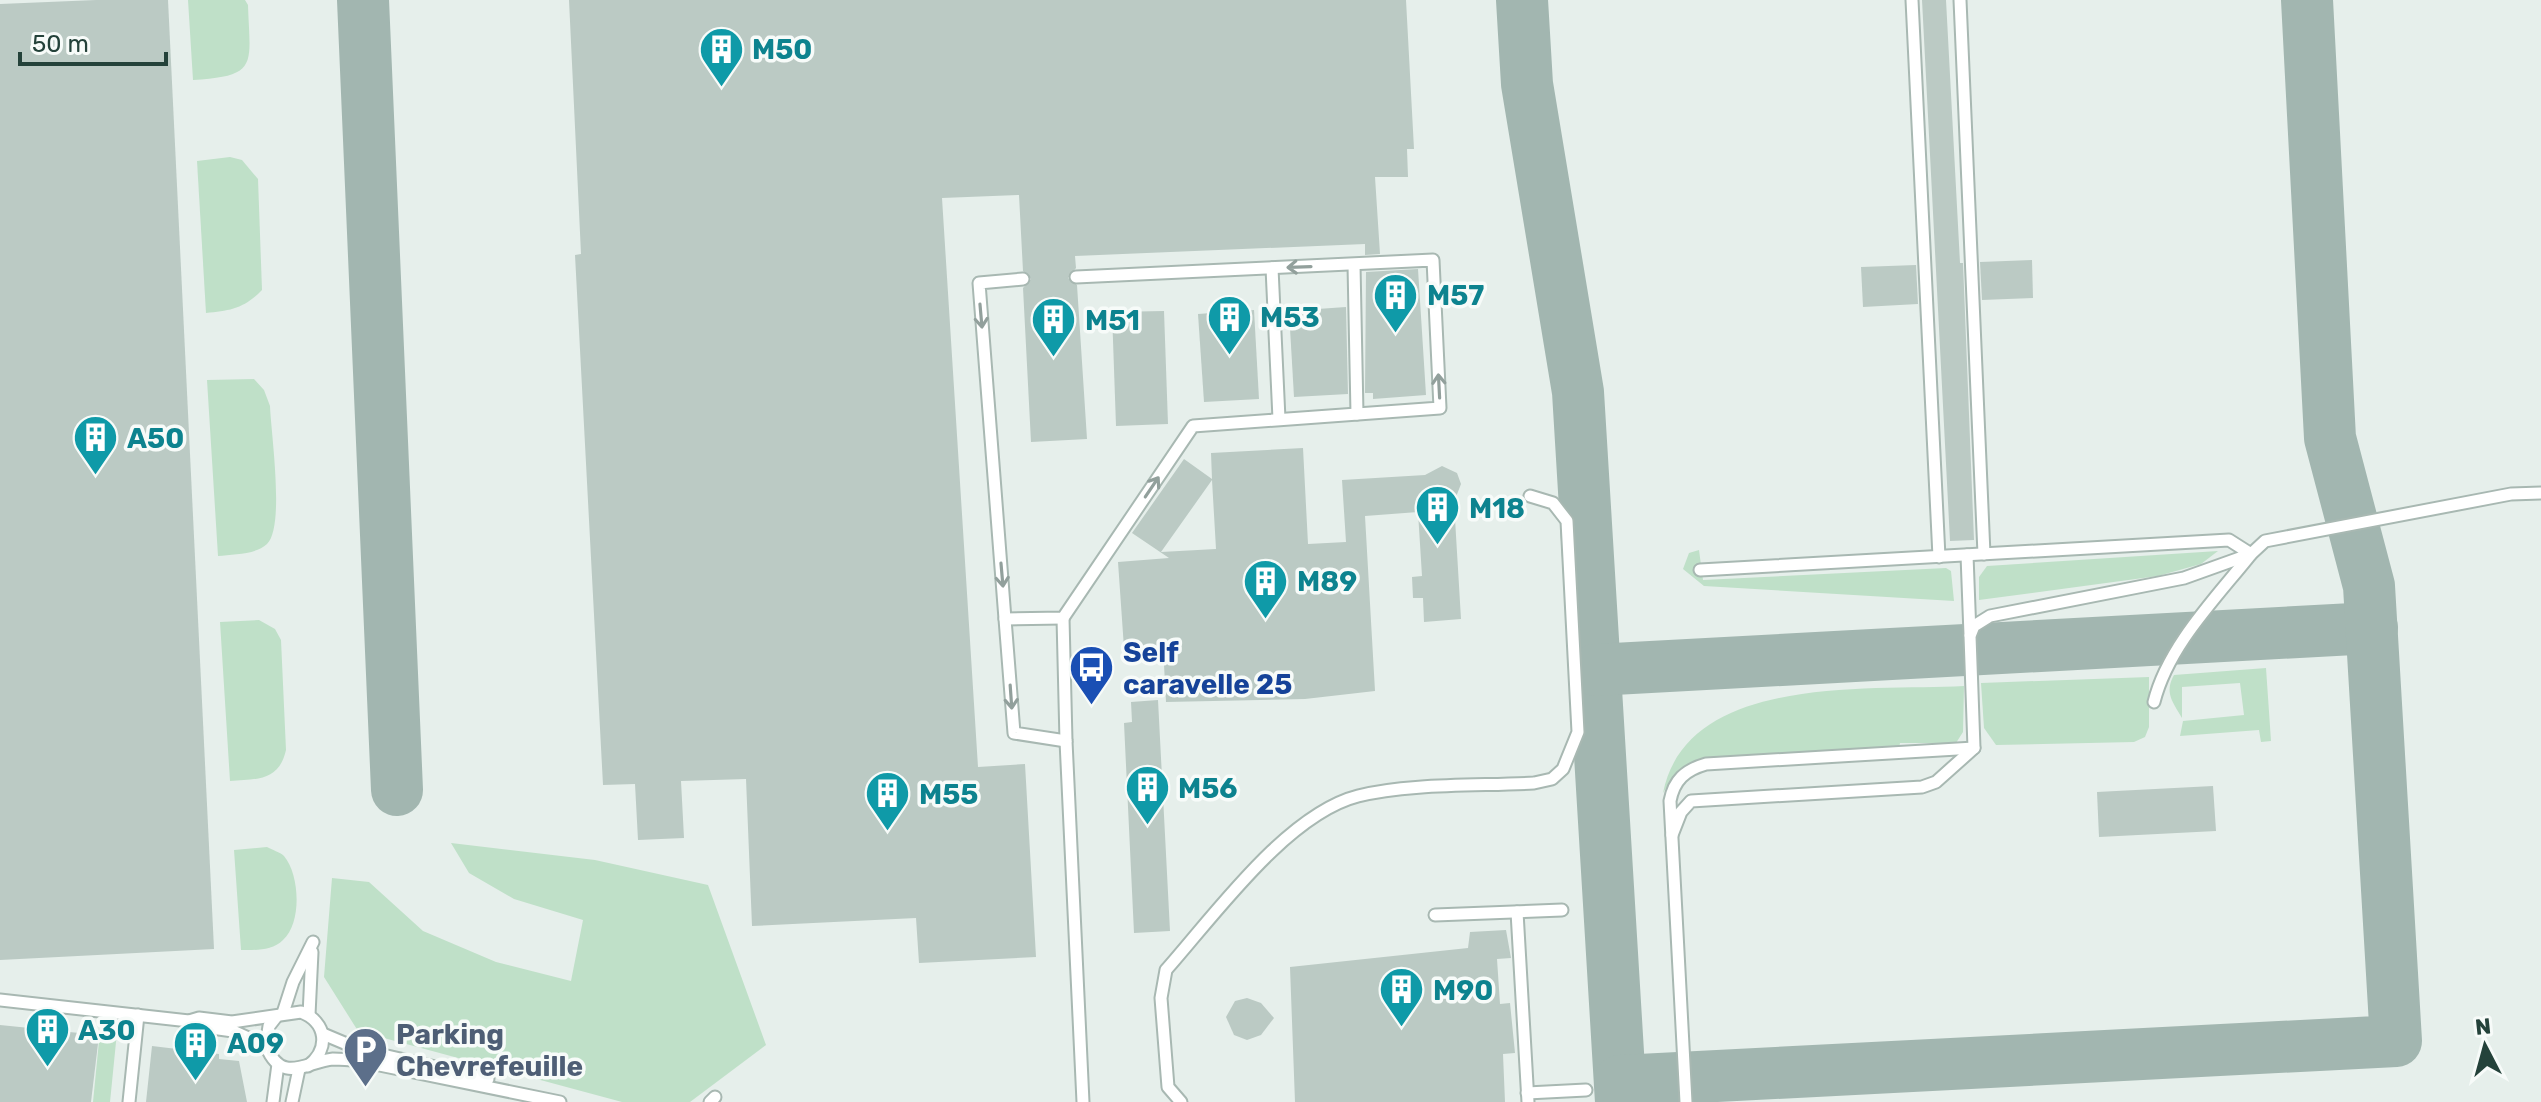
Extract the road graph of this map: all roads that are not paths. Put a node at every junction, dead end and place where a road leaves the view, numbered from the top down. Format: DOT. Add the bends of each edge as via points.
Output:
graph roads {
  1 [pos="1912,0"];
  2 [pos="1960,0"];
  3 [pos="1354,265"];
  4 [pos="1272,268"];
  5 [pos="1076,277"];
  6 [pos="1023,279"];
  7 [pos="1357,414"];
  8 [pos="1279,419"];
  9 [pos="2541,493"];
  10 [pos="1530,496"];
  11 [pos="1984,554"];
  12 [pos="2251,554"];
  13 [pos="1967,555"];
  14 [pos="1939,557"];
  15 [pos="1700,570"];
  16 [pos="1063,618"];
  17 [pos="1005,619"];
  18 [pos="1970,636"];
  19 [pos="2154,702"];
  20 [pos="1066,741"];
  21 [pos="1974,748"];
  22 [pos="1672,835"];
  23 [pos="1562,910"];
  24 [pos="1517,912"];
  25 [pos="1435,915"];
  26 [pos="0,1000"];
  27 [pos="138,1015"];
  28 [pos="280,1015"];
  29 [pos="309,1015"];
  30 [pos="189,1021"];
  31 [pos="323,1034"];
  32 [pos="266,1046"];
  33 [pos="278,1064"];
  34 [pos="304,1067"];
  35 [pos="1586,1090"];
  36 [pos="546,1098"];
  37 [pos="1528,1098"];
  38 [pos="129,1102"];
  39 [pos="273,1102"];
  40 [pos="292,1102"];
  41 [pos="560,1102"];
  42 [pos="1083,1102"];
  43 [pos="1181,1102"];
  44 [pos="1686,1102"];
  1 -- 14 [label="lane"];
  2 -- 11 [label="lane"];
  3 -- 4 [label="lane, one-way"];
  3 -- 7 [label="lane"];
  7 -- 3 [label="lane, one-way" via="1440,408 1433,260"];
  4 -- 5 [label="lane"];
  4 -- 8 [label="lane"];
  6 -- 17 [label="lane, one-way" via="979,283"];
  7 -- 8 [label="lane"];
  16 -- 8 [label="lane, one-way" via="1193,426"];
  9 -- 12 [label="lane" via="2283,535 2265,541"];
  10 -- 43 [label="lane" via="1553,503 1567,521 1578,732 1563,769 1552,779 1534,783 1359,796 1316,813 1286,837 1166,970 1161,998 1168,1087"];
  11 -- 12 [label="lane" via="2229,540"];
  11 -- 13 [label="lane"];
  12 -- 18 [label="lane" via="2184,578 1990,616 1974,626"];
  12 -- 19 [label="lane" via="2176,652"];
  13 -- 14 [label="lane"];
  13 -- 18 [label="lane"];
  14 -- 15 [label="lane"];
  16 -- 17 [label="lane"];
  16 -- 20 [label="lane"];
  17 -- 20 [label="lane, one-way" via="1014,733"];
  18 -- 21 [label="lane"];
  20 -- 42 [label="lane"];
  21 -- 22 [label="lane" via="1936,782 1922,787 1691,801"];
  21 -- 22 [label="lane" via="1694,767 1673,785"];
  22 -- 44 [label="lane"];
  23 -- 24 [label="lane"];
  24 -- 25 [label="lane"];
  24 -- 37 [label="lane"];
  26 -- 27 [label="lane"];
  27 -- 30 [label="lane"];
  27 -- 38 [label="lane"];
  28 -- 29 [label="lane"];
  28 -- 29 [label="lane" via="313,942"];
  28 -- 30 [label="lane"];
  28 -- 32 [label="lane" via="269,1026"];
  29 -- 31 [label="lane"];
  30 -- 32 [label="lane" via="233,1031"];
  31 -- 34 [label="lane" via="321,1053"];
  31 -- 36 [label="lane" via="361,1050"];
  32 -- 33 [label="lane"];
  33 -- 34 [label="lane"];
  33 -- 39 [label="lane"];
  34 -- 36 [label="lane" via="333,1059 360,1061"];
  34 -- 40 [label="lane"];
  35 -- 37 [label="lane"];
  36 -- 41 [label="lane"];
}
